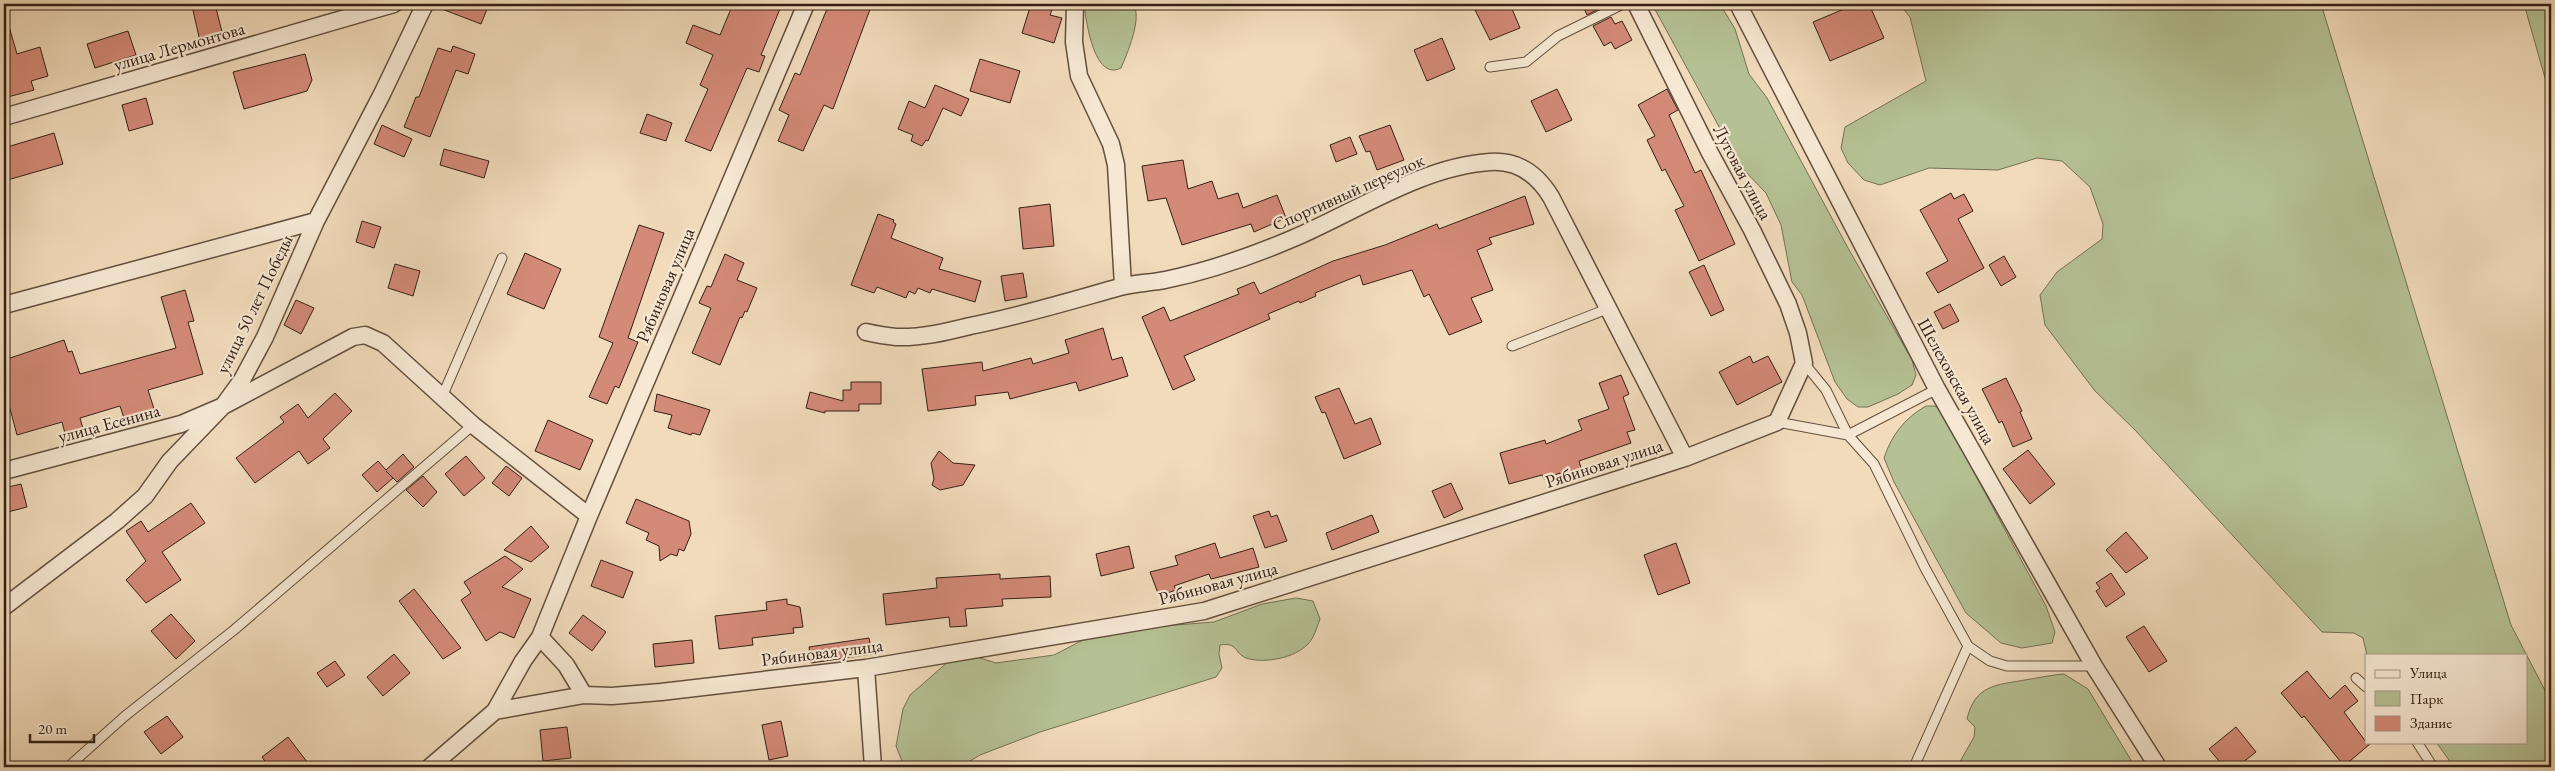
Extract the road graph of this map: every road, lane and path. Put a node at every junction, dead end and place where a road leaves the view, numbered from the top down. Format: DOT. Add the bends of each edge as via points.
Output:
graph roads {
  1 [pos="394,4"];
  2 [pos="425,4"];
  3 [pos="806,4"];
  4 [pos="1076,4"];
  5 [pos="1623,4"];
  6 [pos="1636,4"];
  7 [pos="1738,4"];
  8 [pos="1490,67"];
  9 [pos="4,117"];
  10 [pos="316,221"];
  11 [pos="502,258"];
  12 [pos="1123,286"];
  13 [pos="4,305"];
  14 [pos="1607,309"];
  15 [pos="866,332"];
  16 [pos="1512,346"];
  17 [pos="1804,363"];
  18 [pos="1937,389"];
  19 [pos="442,397"];
  20 [pos="223,406"];
  21 [pos="1777,422"];
  22 [pos="473,425"];
  23 [pos="1848,435"];
  24 [pos="1685,458"];
  25 [pos="4,471"];
  26 [pos="589,516"];
  27 [pos="4,607"];
  28 [pos="540,637"];
  29 [pos="1968,646"];
  30 [pos="2094,666"];
  31 [pos="866,668"];
  32 [pos="2356,678"];
  33 [pos="2365,686"];
  34 [pos="584,694"];
  35 [pos="495,712"];
  36 [pos="2418,744"];
  37 [pos="68,767"];
  38 [pos="430,767"];
  39 [pos="874,767"];
  40 [pos="1914,767"];
  41 [pos="2158,767"];
  42 [pos="2433,767"];
  1 -- 9 [label="street, улица Лермонтова"];
  2 -- 10 [label="street, улица 50 лет Победы"];
  3 -- 26 [label="street, Рябиновая улица"];
  4 -- 12 [label="street" via="1074,42 1079,76 1111,144 1116,165"];
  5 -- 8 [label="lane" via="1558,36 1526,62"];
  6 -- 17 [label="street, Луговая улица" via="1780,288 1798,332"];
  7 -- 18 [label="street, Шелеховская улица"];
  10 -- 13 [label="street"];
  10 -- 20 [label="street, улица 50 лет Победы" via="252,363"];
  11 -- 19 [label="lane"];
  12 -- 14 [label="street, Спортивный переулок" via="1223,266 1438,173 1498,162 1527,170 1544,186"];
  12 -- 15 [label="street, Спортивный переулок" via="1013,317 929,335 895,337"];
  14 -- 16 [label="lane"];
  14 -- 24 [label="street, Спортивный переулок"];
  17 -- 21 [label="street"];
  17 -- 23 [label="lane" via="1826,390"];
  18 -- 23 [label="lane"];
  18 -- 30 [label="street, Шелеховская улица"];
  19 -- 20 [label="street" via="383,344 365,335 353,337"];
  19 -- 22 [label="street"];
  20 -- 25 [label="street, улица Есенина" via="144,435"];
  20 -- 27 [label="street, улица 50 лет Победы" via="170,461 154,486 131,510"];
  21 -- 23 [label="lane"];
  21 -- 24 [label="street, Рябиновая улица"];
  22 -- 26 [label="street"];
  22 -- 37 [label="lane"];
  23 -- 29 [label="lane" via="1874,464"];
  24 -- 31 [label="street, Рябиновая улица" via="1204,611"];
  26 -- 28 [label="street, Рябиновая улица"];
  28 -- 34 [label="street" via="566,665"];
  28 -- 35 [label="street, Рябиновая улица"];
  29 -- 30 [label="lane" via="1990,661 2007,666"];
  29 -- 40 [label="lane"];
  30 -- 41 [label="street, Шелеховская улица"];
  31 -- 34 [label="street, Рябиновая улица" via="661,692 612,696"];
  31 -- 39 [label="street"];
  32 -- 33 [label="lane"];
  34 -- 35 [label="street, Рябиновая улица"];
  35 -- 38 [label="street"];
  36 -- 42 [label="lane"];
}
